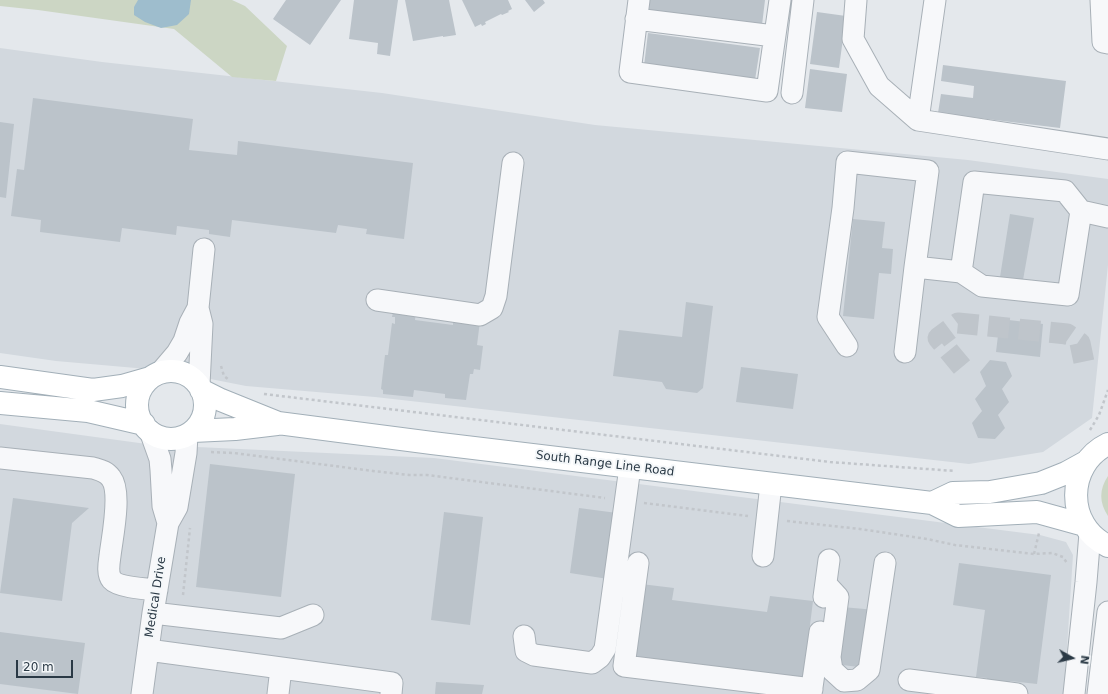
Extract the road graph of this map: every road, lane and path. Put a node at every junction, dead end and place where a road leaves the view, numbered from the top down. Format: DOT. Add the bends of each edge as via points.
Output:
graph roads {
  1 [pos="780,0"];
  2 [pos="803,0"];
  3 [pos="856,0"];
  4 [pos="935,0"];
  5 [pos="1101,0"];
  6 [pos="638,10"];
  7 [pos="774,36"];
  8 [pos="1108,43"];
  9 [pos="792,93"];
  10 [pos="918,120"];
  11 [pos="1108,149"];
  12 [pos="513,163"];
  13 [pos="1081,211"];
  14 [pos="1108,217"];
  15 [pos="204,249"];
  16 [pos="915,267"];
  17 [pos="961,272"];
  18 [pos="377,300"];
  19 [pos="198,308"];
  20 [pos="847,346"];
  21 [pos="905,352"];
  22 [pos="220,361"];
  23 [pos="155,375"];
  24 [pos="0,377"];
  25 [pos="229,380"];
  26 [pos="200,387"];
  27 [pos="1108,390"];
  28 [pos="259,393"];
  29 [pos="1107,396"];
  30 [pos="0,403"];
  31 [pos="278,424"];
  32 [pos="147,428"];
  33 [pos="190,433"];
  34 [pos="1098,444"];
  35 [pos="207,452"];
  36 [pos="0,458"];
  37 [pos="630,467"];
  38 [pos="958,471"];
  39 [pos="771,484"];
  40 [pos="626,501"];
  41 [pos="932,503"];
  42 [pos="766,518"];
  43 [pos="168,523"];
  44 [pos="190,526"];
  45 [pos="1087,529"];
  46 [pos="1108,546"];
  47 [pos="763,556"];
  48 [pos="829,560"];
  49 [pos="638,563"];
  50 [pos="885,563"];
  51 [pos="1068,564"];
  52 [pos="826,584"];
  53 [pos="157,590"];
  54 [pos="182,595"];
  55 [pos="1108,612"];
  56 [pos="153,613"];
  57 [pos="313,615"];
  58 [pos="524,636"];
  59 [pos="148,650"];
  60 [pos="281,668"];
  61 [pos="909,680"];
  62 [pos="812,692"];
  63 [pos="142,694"];
  64 [pos="278,694"];
  65 [pos="391,694"];
  66 [pos="1017,694"];
  67 [pos="1074,694"];
  68 [pos="1098,694"];
  1 -- 7 [label="street"];
  2 -- 9 [label="street"];
  3 -- 10 [label="street" via="853,39 879,86"];
  4 -- 10 [label="street"];
  5 -- 8 [label="street" via="1103,42"];
  6 -- 7 [label="street"];
  6 -- 7 [label="street" via="630,72 767,91"];
  10 -- 11 [label="street"];
  12 -- 18 [label="street" via="496,296 492,308 480,316"];
  13 -- 14 [label="street"];
  13 -- 17 [label="street" via="1068,295 982,286"];
  13 -- 17 [label="street" via="1065,191 974,182"];
  15 -- 19 [label="street"];
  16 -- 17 [label="street"];
  16 -- 20 [label="street" via="928,171 847,162 828,317"];
  16 -- 21 [label="street"];
  19 -- 23 [label="street" via="177,353"];
  19 -- 26 [label="street" via="202,324"];
  22 -- 25 [label="path" via="224,376"];
  23 -- 24 [label="main road" via="122,386 93,390"];
  23 -- 26 [label="main road" via="171,371 182,373 192,378"];
  23 -- 32 [label="main road" via="143,386 137,405 139,415"];
  26 -- 31 [label="main road, South Range Line Road" via="221,400"];
  26 -- 33 [label="main road" via="205,408 202,419"];
  27 -- 29 [label="path"];
  28 -- 38 [label="path" via="830,462"];
  29 -- 34 [label="path" via="1099,415"];
  30 -- 32 [label="main road" via="88,411"];
  31 -- 33 [label="main road, South Range Line Road"];
  31 -- 37 [label="main road, South Range Line Road"];
  32 -- 33 [label="main road" via="168,439"];
  32 -- 43 [label="street, Medical Drive" via="160,459 163,506"];
  33 -- 43 [label="street, Medical Drive" via="177,507"];
  34 -- 41 [label="main road" via="1066,473 1041,483 990,492 953,493"];
  34 -- 45 [label="main road" via="1078,477 1078,510"];
  35 -- 40 [label="path" via="427,475"];
  36 -- 53 [label="street" via="93,468 106,473 115,486 116,497 109,561 111,579 124,585"];
  37 -- 39 [label="main road, South Range Line Road"];
  37 -- 40 [label="street"];
  39 -- 41 [label="main road, South Range Line Road"];
  39 -- 42 [label="street"];
  40 -- 42 [label="path"];
  40 -- 58 [label="street" via="605,649 600,657 592,663 534,655 526,651"];
  41 -- 45 [label="main road, South Range Line Road" via="958,516 1037,512"];
  42 -- 47 [label="street"];
  42 -- 51 [label="path" via="860,529 955,545 1034,554 1052,553 1063,557"];
  43 -- 53 [label="street, Medical Drive"];
  44 -- 54 [label="path"];
  45 -- 46 [label="main road" via="1101,543"];
  45 -- 67 [label="street" via="1086,582"];
  48 -- 52 [label="street"];
  49 -- 62 [label="street" via="624,666"];
  50 -- 52 [label="street" via="869,670 857,680 844,681 832,670 830,657 838,597"];
  52 -- 62 [label="street"];
  53 -- 56 [label="street, Medical Drive"];
  55 -- 68 [label="street"];
  56 -- 57 [label="street" via="282,628"];
  56 -- 59 [label="street, Medical Drive"];
  59 -- 60 [label="street"];
  59 -- 63 [label="street, Medical Drive"];
  60 -- 64 [label="street"];
  60 -- 65 [label="street" via="392,683"];
  61 -- 66 [label="street"];
}
